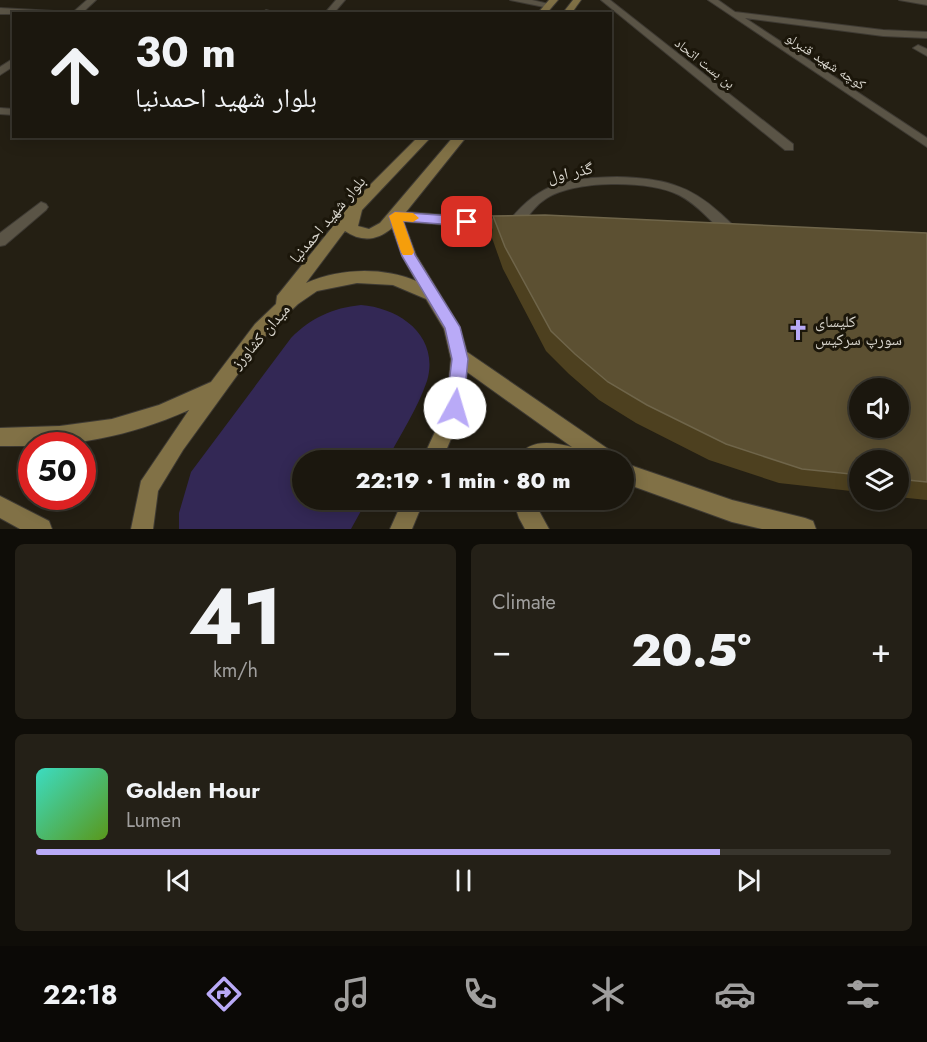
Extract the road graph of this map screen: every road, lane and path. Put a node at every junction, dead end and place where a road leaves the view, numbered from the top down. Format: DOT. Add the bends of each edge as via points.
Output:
graph roads {
  1 [pos="92,0"];
  2 [pos="341,0"];
  3 [pos="514,0"];
  4 [pos="577,0"];
  5 [pos="604,0"];
  6 [pos="712,0"];
  7 [pos="903,0"];
  8 [pos="914,1"];
  9 [pos="551,2"];
  10 [pos="927,2"];
  11 [pos="0,11"];
  12 [pos="18,12"];
  13 [pos="77,12"];
  14 [pos="330,12"];
  15 [pos="568,12"];
  16 [pos="731,13"];
  17 [pos="927,35"];
  18 [pos="12,63"];
  19 [pos="0,72"];
  20 [pos="424,138"];
  21 [pos="458,138"];
  22 [pos="927,142"];
  23 [pos="789,147"];
  24 [pos="41,207"];
  25 [pos="355,207"];
  26 [pos="395,216"];
  27 [pos="712,233"];
  28 [pos="0,241"];
  29 [pos="432,296"];
  30 [pos="261,330"];
  31 [pos="460,357"];
  32 [pos="218,387"];
  33 [pos="0,437"];
  34 [pos="436,450"];
  35 [pos="593,450"];
  36 [pos="634,477"];
  37 [pos="0,506"];
  38 [pos="410,510"];
  39 [pos="526,510"];
  40 [pos="41,529"];
  41 [pos="142,529"];
  42 [pos="401,529"];
  43 [pos="538,529"];
  44 [pos="805,529"];
  1 -- 13 [label="street"];
  2 -- 14 [label="street"];
  3 -- 9 [label="street"];
  4 -- 15 [label="main road"];
  5 -- 23 [label="street, بن بست اتحاد"];
  6 -- 16 [label="street, کوچه شهید قنبرلو"];
  7 -- 8 [label="street"];
  8 -- 10 [label="street"];
  11 -- 12 [label="street"];
  16 -- 17 [label="street"];
  16 -- 22 [label="street, کوچه شهید قنبرلو"];
  18 -- 19 [label="street"];
  20 -- 25 [label="main road, بلوار شهید احمدنیا"];
  21 -- 26 [label="main road"];
  24 -- 28 [label="street"];
  25 -- 26 [label="main road" via="350,228 359,235 381,231"];
  25 -- 30 [label="main road, بلوار شهید احمدنیا"];
  26 -- 27 [label="street, گذر اول" via="520,225 531,203 550,191 590,182 647,183 683,192 739,234"];
  26 -- 29 [label="main road" via="409,256"];
  29 -- 30 [label="main road, میدان کشاورز" via="395,279 357,277 313,286 292,299"];
  29 -- 31 [label="main road" via="452,327"];
  30 -- 32 [label="main road, میدان کشاورز"];
  31 -- 34 [label="main road" via="455,408"];
  31 -- 35 [label="main road"];
  32 -- 33 [label="main road" via="167,413 116,430 52,439"];
  32 -- 41 [label="main road, میدان کشاورز" via="148,488"];
  36 -- 44 [label="main road" via="732,511"];
  37 -- 40 [label="main road"];
  38 -- 42 [label="main road"];
  39 -- 43 [label="main road"];
}
